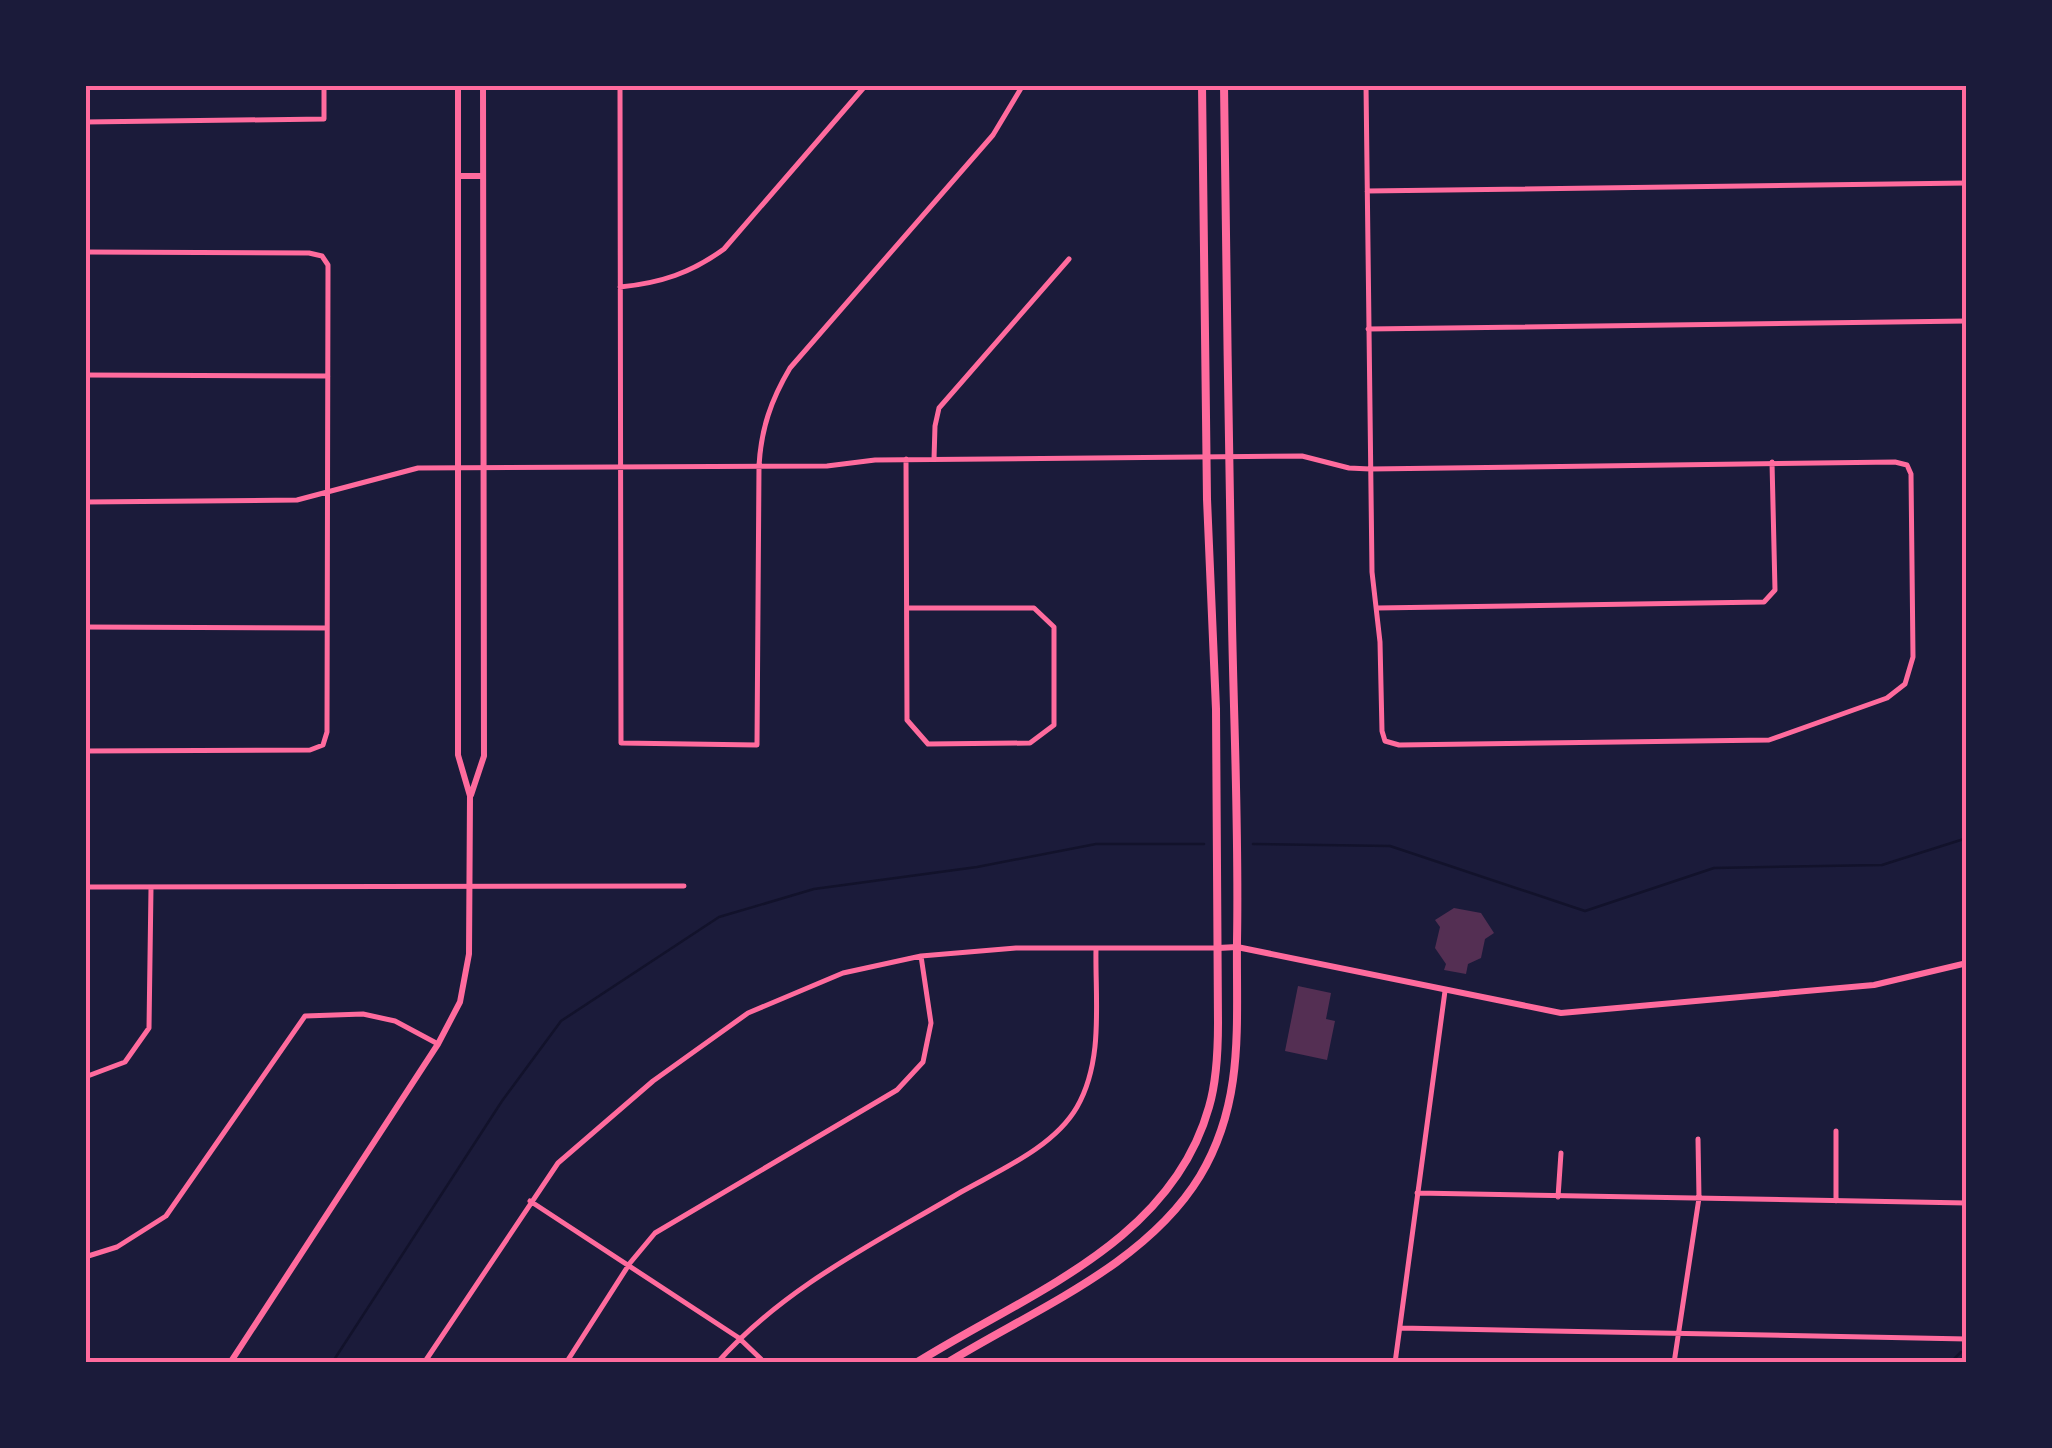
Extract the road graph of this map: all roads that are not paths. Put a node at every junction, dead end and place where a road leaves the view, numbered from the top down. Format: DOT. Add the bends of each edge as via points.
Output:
graph roads {
  1 [pos="324,85"];
  2 [pos="458,85"];
  3 [pos="482,85"];
  4 [pos="620,85"];
  5 [pos="866,85"];
  6 [pos="1023,85"];
  7 [pos="1202,85"];
  8 [pos="1224,85"];
  9 [pos="1366,85"];
  10 [pos="85,122"];
  11 [pos="458,176"];
  12 [pos="483,176"];
  13 [pos="1967,183"];
  14 [pos="1367,191"];
  15 [pos="85,252"];
  16 [pos="1069,259"];
  17 [pos="620,286"];
  18 [pos="1967,321"];
  19 [pos="1368,329"];
  20 [pos="85,375"];
  21 [pos="328,376"];
  22 [pos="1207,456"];
  23 [pos="1228,456"];
  24 [pos="906,459"];
  25 [pos="934,459"];
  26 [pos="1772,462"];
  27 [pos="759,466"];
  28 [pos="460,467"];
  29 [pos="483,467"];
  30 [pos="623,467"];
  31 [pos="1370,469"];
  32 [pos="328,494"];
  33 [pos="85,502"];
  34 [pos="907,608"];
  35 [pos="1377,608"];
  36 [pos="85,627"];
  37 [pos="327,628"];
  38 [pos="1216,709"];
  39 [pos="1234,709"];
  40 [pos="85,751"];
  41 [pos="470,796"];
  42 [pos="471,885"];
  43 [pos="684,886"];
  44 [pos="85,887"];
  45 [pos="151,888"];
  46 [pos="1237,947"];
  47 [pos="1096,948"];
  48 [pos="1218,948"];
  49 [pos="921,956"];
  50 [pos="1966,963"];
  51 [pos="1967,976"];
  52 [pos="1445,991"];
  53 [pos="438,1044"];
  54 [pos="85,1077"];
  55 [pos="1836,1132"];
  56 [pos="1698,1138"];
  57 [pos="1560,1153"];
  58 [pos="1417,1193"];
  59 [pos="1558,1197"];
  60 [pos="1698,1198"];
  61 [pos="530,1200"];
  62 [pos="1836,1200"];
  63 [pos="1967,1203"];
  64 [pos="85,1257"];
  65 [pos="630,1263"];
  66 [pos="1052,1282"];
  67 [pos="1060,1296"];
  68 [pos="1400,1328"];
  69 [pos="1678,1335"];
  70 [pos="739,1338"];
  71 [pos="1967,1339"];
  72 [pos="230,1363"];
  73 [pos="424,1363"];
  74 [pos="566,1363"];
  75 [pos="717,1363"];
  76 [pos="765,1363"];
  77 [pos="916,1363"];
  78 [pos="947,1363"];
  79 [pos="1395,1363"];
  80 [pos="1674,1363"];
  1 -- 10 [label="street" via="324,120"];
  2 -- 11 [label="street"];
  3 -- 12 [label="street"];
  4 -- 17 [label="street"];
  5 -- 17 [label="street" via="724,250 670,280"];
  6 -- 27 [label="street" via="994,135 790,368 769,407"];
  7 -- 22 [label="main road"];
  8 -- 23 [label="main road"];
  9 -- 14 [label="street"];
  11 -- 12 [label="street"];
  11 -- 28 [label="street"];
  12 -- 29 [label="street"];
  13 -- 14 [label="street"];
  14 -- 19 [label="street"];
  15 -- 21 [label="street" via="322,256 328,265"];
  16 -- 25 [label="street" via="939,408"];
  17 -- 30 [label="street"];
  18 -- 19 [label="street"];
  19 -- 31 [label="street"];
  20 -- 21 [label="street"];
  21 -- 32 [label="street"];
  22 -- 23 [label="street"];
  22 -- 25 [label="street"];
  22 -- 38 [label="main road"];
  23 -- 31 [label="street" via="1302,456"];
  23 -- 39 [label="main road"];
  24 -- 25 [label="street"];
  24 -- 27 [label="street"];
  24 -- 34 [label="street"];
  26 -- 31 [label="street"];
  26 -- 35 [label="street" via="1775,590 1764,602"];
  26 -- 35 [label="street" via="1895,462 1911,474 1913,657 1905,684 1888,698 1769,740 1399,744 1385,741 1382,731"];
  27 -- 30 [label="street"];
  27 -- 30 [label="street" via="757,745 621,743"];
  28 -- 29 [label="street"];
  28 -- 32 [label="street" via="390,473"];
  28 -- 41 [label="street" via="458,755"];
  29 -- 30 [label="street"];
  29 -- 41 [label="street" via="484,756"];
  31 -- 35 [label="street"];
  32 -- 33 [label="street" via="259,503"];
  32 -- 37 [label="street"];
  34 -- 34 [label="street" via="907,720 928,744 1030,743 1054,725 1054,627 1034,608"];
  36 -- 37 [label="street"];
  37 -- 40 [label="street" via="323,745"];
  38 -- 39 [label="street"];
  38 -- 48 [label="main road"];
  39 -- 46 [label="main road"];
  41 -- 42 [label="street"];
  42 -- 43 [label="street"];
  42 -- 45 [label="street"];
  42 -- 53 [label="street" via="460,1002"];
  44 -- 45 [label="street"];
  45 -- 54 [label="street" via="150,1028 125,1062"];
  46 -- 48 [label="street"];
  46 -- 52 [label="street"];
  46 -- 67 [label="main road" via="1236,1068 1225,1125 1200,1176 1168,1220 1124,1258"];
  47 -- 48 [label="street"];
  47 -- 49 [label="street"];
  47 -- 70 [label="street" via="1094,1065 1076,1109 1041,1145 792,1293"];
  48 -- 66 [label="main road" via="1217,1064 1195,1147 1143,1220"];
  49 -- 61 [label="street" via="843,973 748,1014 640,1093 558,1163"];
  49 -- 65 [label="street" via="931,1023 923,1062 898,1090 655,1233"];
  50 -- 51 [label="street"];
  50 -- 52 [label="street" via="1874,986 1560,1013"];
  52 -- 58 [label="street"];
  53 -- 64 [label="street" via="396,1020 305,1016 166,1216 117,1247"];
  53 -- 72 [label="street"];
  55 -- 62 [label="street"];
  56 -- 60 [label="street"];
  57 -- 59 [label="street"];
  58 -- 59 [label="street"];
  58 -- 68 [label="street"];
  59 -- 60 [label="street"];
  60 -- 62 [label="street"];
  60 -- 69 [label="street"];
  61 -- 65 [label="street"];
  61 -- 73 [label="street"];
  62 -- 63 [label="street"];
  65 -- 70 [label="street"];
  65 -- 74 [label="street"];
  66 -- 67 [label="street"];
  66 -- 77 [label="main road"];
  67 -- 78 [label="main road"];
  68 -- 69 [label="street"];
  68 -- 79 [label="street"];
  69 -- 71 [label="street"];
  69 -- 80 [label="street"];
  70 -- 75 [label="street"];
  70 -- 76 [label="street"];
}
